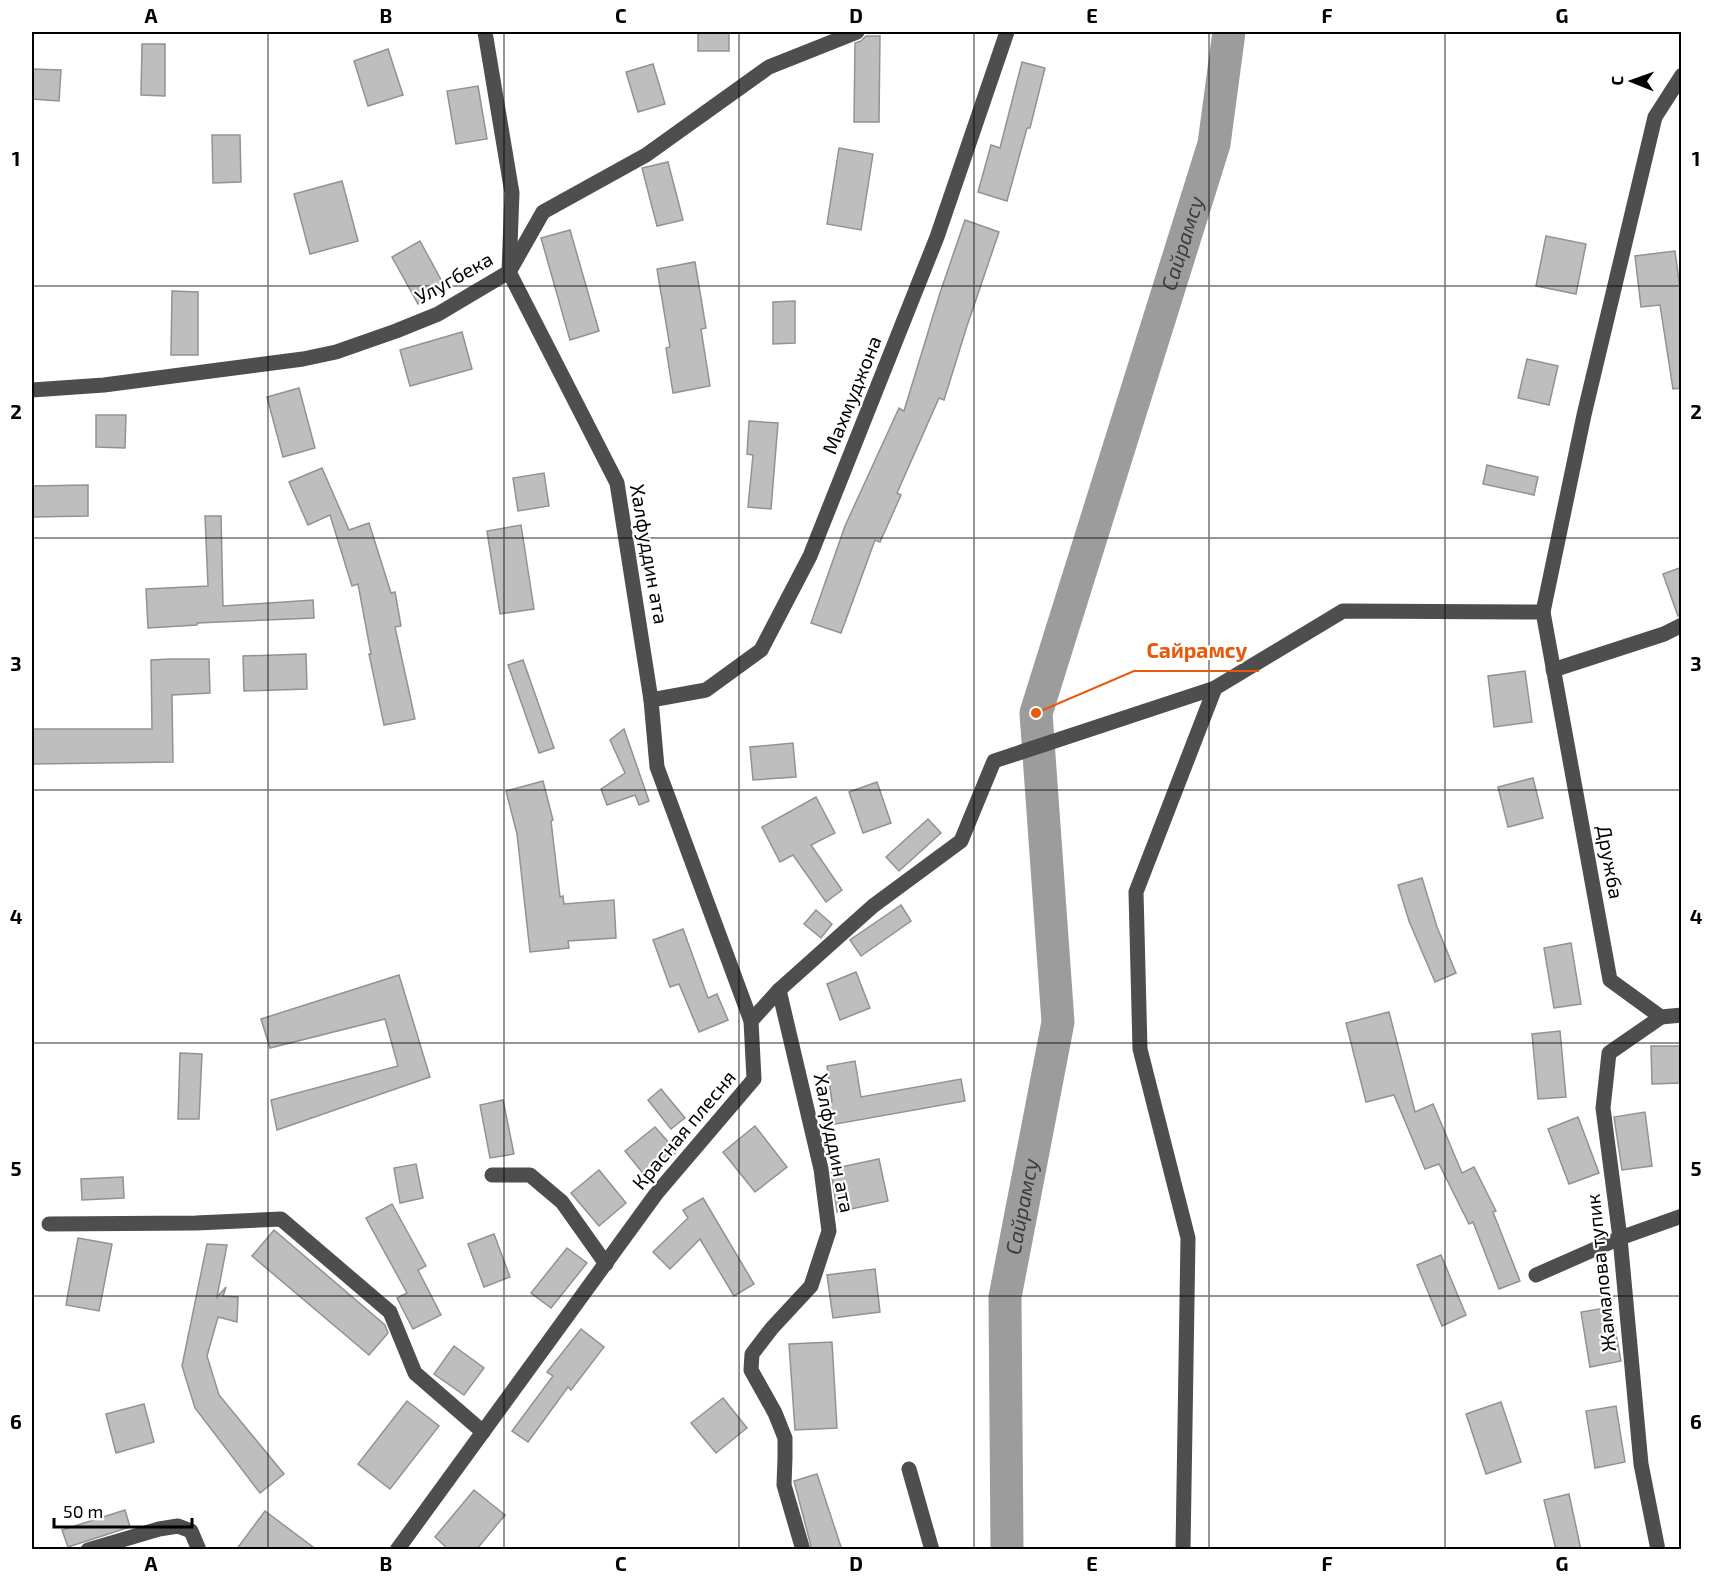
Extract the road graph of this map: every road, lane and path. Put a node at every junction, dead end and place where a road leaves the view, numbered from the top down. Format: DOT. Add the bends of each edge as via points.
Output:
graph roads {
  1 [pos="485,32"];
  2 [pos="857,32"];
  3 [pos="1007,32"];
  4 [pos="1682,75"];
  5 [pos="510,272"];
  6 [pos="32,390"];
  7 [pos="1543,612"];
  8 [pos="1682,625"];
  9 [pos="1553,670"];
  10 [pos="1215,688"];
  11 [pos="651,700"];
  12 [pos="779,990"];
  13 [pos="1682,1015"];
  14 [pos="1661,1017"];
  15 [pos="751,1021"];
  16 [pos="492,1175"];
  17 [pos="1682,1216"];
  18 [pos="50,1224"];
  19 [pos="1620,1238"];
  20 [pos="606,1264"];
  21 [pos="1536,1275"];
  22 [pos="483,1432"];
  23 [pos="909,1469"];
  24 [pos="88,1550"];
  25 [pos="199,1550"];
  26 [pos="397,1550"];
  27 [pos="803,1550"];
  28 [pos="932,1550"];
  29 [pos="1183,1550"];
  30 [pos="1658,1550"];
  1 -- 5 [label="street, Халфуддин ата" via="512,193"];
  2 -- 5 [label="street, Улугбека" via="769,67 646,155 543,212"];
  3 -- 11 [label="street, Махмуджона" via="937,237 810,556 761,650 706,690"];
  4 -- 7 [label="street" via="1655,117 1584,415"];
  5 -- 6 [label="street, Улугбека" via="438,314 336,351 303,359 116,384"];
  5 -- 11 [label="street, Халфуддин ата" via="617,483"];
  7 -- 9 [label="street, Дружба"];
  7 -- 10 [label="street" via="1343,611"];
  8 -- 9 [label="street"];
  9 -- 14 [label="street, Дружба" via="1610,980"];
  10 -- 12 [label="street" via="993,761 961,841 873,906"];
  10 -- 29 [label="street" via="1136,892 1140,1049 1188,1238"];
  11 -- 15 [label="street, Халфуддин ата" via="657,767"];
  12 -- 15 [label="street"];
  12 -- 27 [label="street, Халфуддин ата" via="821,1169 830,1232 811,1286 752,1354 751,1370 785,1438 784,1485"];
  13 -- 14 [label="street"];
  14 -- 19 [label="street, Жамалова тупик" via="1609,1053 1604,1108"];
  15 -- 20 [label="street, Красная плесня" via="754,1079 656,1194"];
  16 -- 20 [label="street" via="530,1175 562,1202"];
  17 -- 19 [label="street"];
  18 -- 22 [label="street" via="281,1219 390,1312 415,1373"];
  19 -- 21 [label="street"];
  19 -- 30 [label="street, Жамалова тупик" via="1641,1464"];
  20 -- 22 [label="street, Красная плесня"];
  22 -- 26 [label="street, Красная плесня"];
  23 -- 28 [label="street"];
  24 -- 25 [label="street" via="178,1526 191,1531"];
}
